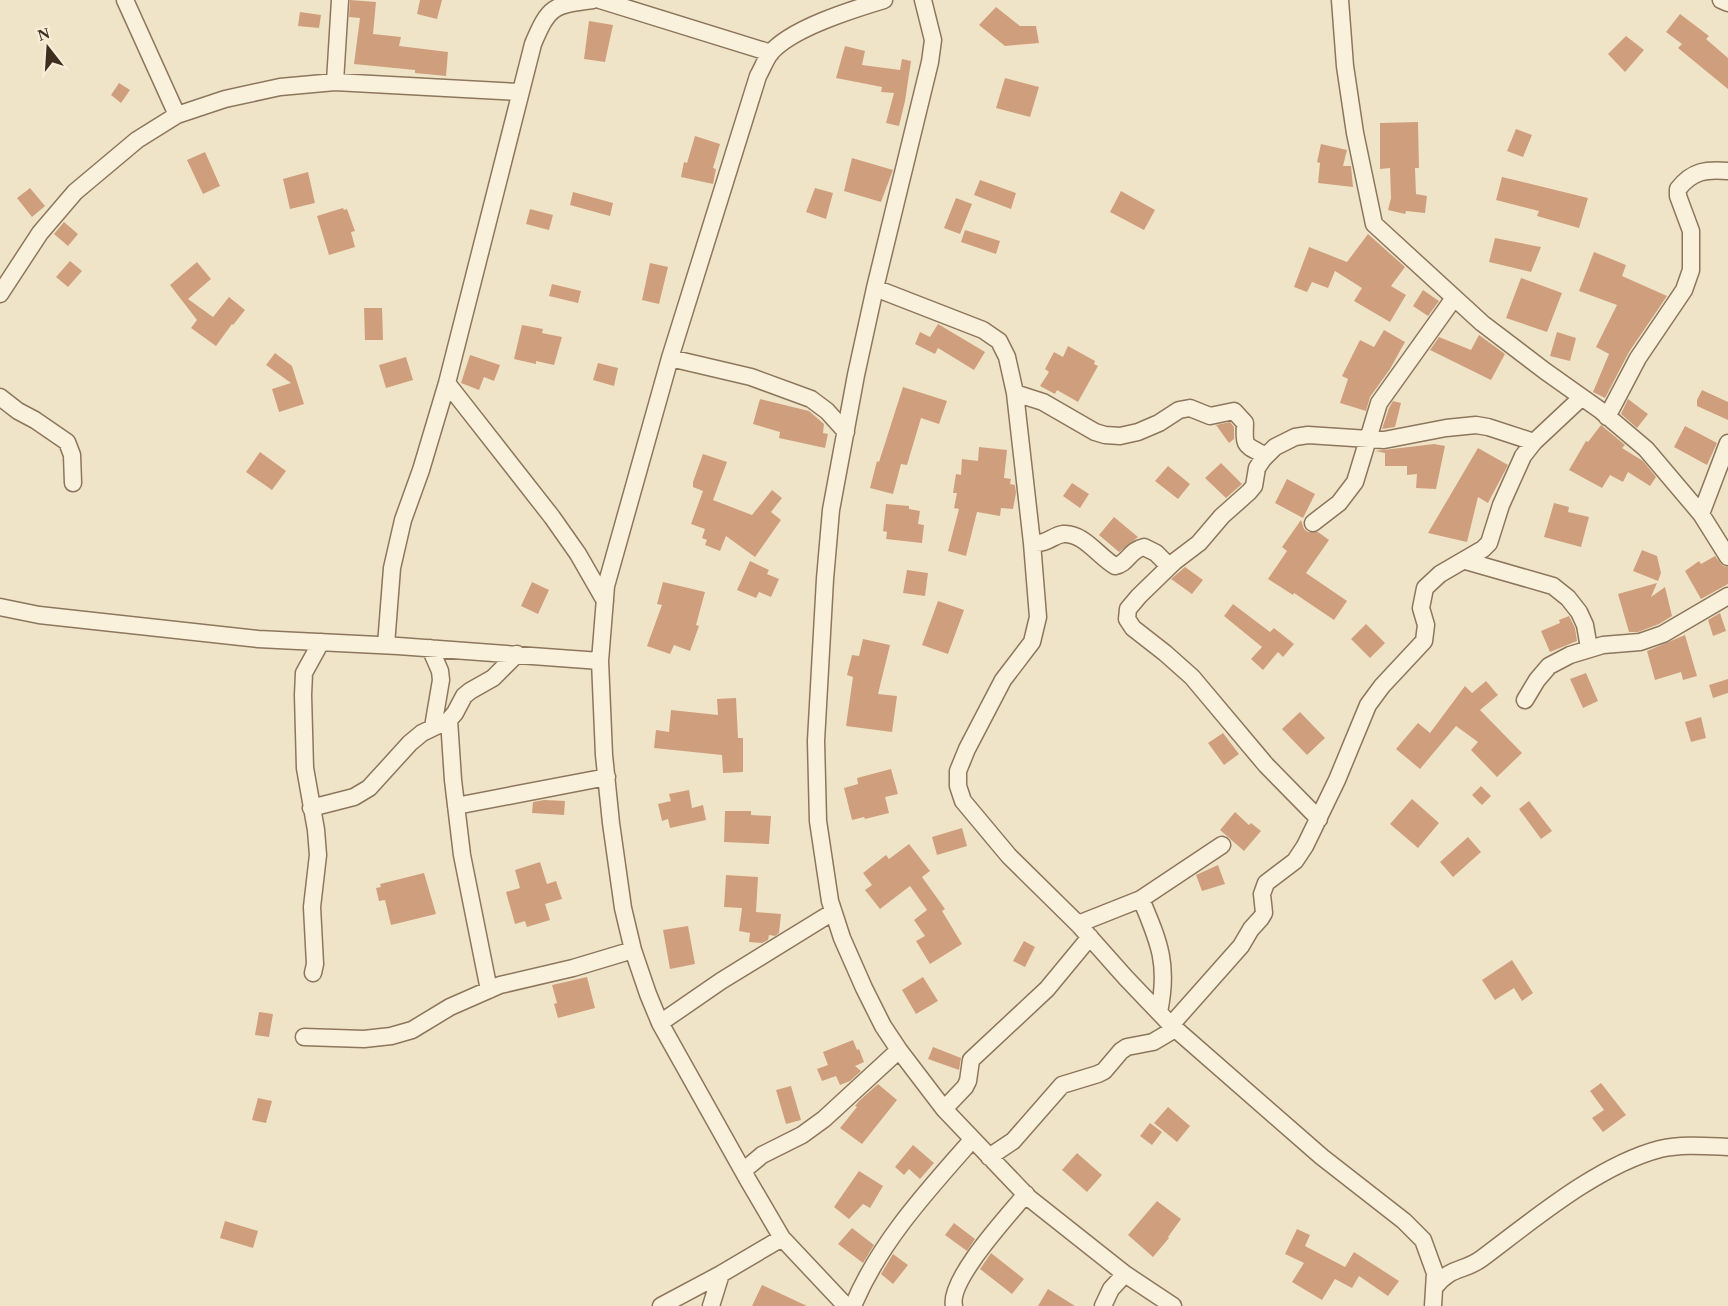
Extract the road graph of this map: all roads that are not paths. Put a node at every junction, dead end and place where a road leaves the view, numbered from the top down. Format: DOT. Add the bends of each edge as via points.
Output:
graph roads {
  1 [pos="125,0"];
  2 [pos="340,0"];
  3 [pos="593,0"];
  4 [pos="600,0"];
  5 [pos="884,0"];
  6 [pos="923,0"];
  7 [pos="1340,0"];
  8 [pos="1721,0"];
  9 [pos="1728,3"];
  10 [pos="771,53"];
  11 [pos="336,82"];
  12 [pos="519,92"];
  13 [pos="177,115"];
  14 [pos="1728,171"];
  15 [pos="875,288"];
  16 [pos="0,294"];
  17 [pos="1454,298"];
  18 [pos="670,358"];
  19 [pos="447,383"];
  20 [pos="1015,393"];
  21 [pos="0,397"];
  22 [pos="1581,398"];
  23 [pos="1607,417"];
  24 [pos="846,432"];
  25 [pos="1366,439"];
  26 [pos="1534,442"];
  27 [pos="1727,447"];
  28 [pos="1266,456"];
  29 [pos="73,483"];
  30 [pos="1701,514"];
  31 [pos="1313,524"];
  32 [pos="1032,543"];
  33 [pos="1728,557"];
  34 [pos="1466,561"];
  35 [pos="1169,566"];
  36 [pos="1728,596"];
  37 [pos="605,601"];
  38 [pos="0,607"];
  39 [pos="321,642"];
  40 [pos="386,645"];
  41 [pos="430,648"];
  42 [pos="1589,648"];
  43 [pos="517,654"];
  44 [pos="600,661"];
  45 [pos="1525,700"];
  46 [pos="449,720"];
  47 [pos="432,727"];
  48 [pos="607,777"];
  49 [pos="456,806"];
  50 [pos="311,808"];
  51 [pos="1319,819"];
  52 [pos="1222,845"];
  53 [pos="1141,899"];
  54 [pos="833,912"];
  55 [pos="1078,924"];
  56 [pos="1090,937"];
  57 [pos="633,950"];
  58 [pos="313,973"];
  59 [pos="489,990"];
  60 [pos="1159,1012"];
  61 [pos="660,1023"];
  62 [pos="1173,1027"];
  63 [pos="304,1037"];
  64 [pos="899,1050"];
  65 [pos="944,1109"];
  66 [pos="972,1140"];
  67 [pos="1728,1147"];
  68 [pos="989,1157"];
  69 [pos="742,1171"];
  70 [pos="1026,1194"];
  71 [pos="782,1238"];
  72 [pos="721,1274"];
  73 [pos="1125,1274"];
  74 [pos="1435,1287"];
  75 [pos="662,1306"];
  76 [pos="711,1306"];
  77 [pos="846,1306"];
  78 [pos="853,1306"];
  79 [pos="954,1306"];
  80 [pos="1103,1306"];
  81 [pos="1173,1306"];
  82 [pos="1433,1306"];
  1 -- 13 [label="street"];
  2 -- 11 [label="street"];
  3 -- 12 [label="street" via="561,4 543,20"];
  4 -- 10 [label="street"];
  5 -- 10 [label="street" via="800,32"];
  6 -- 15 [label="street" via="933,40 930,62"];
  7 -- 17 [label="street" via="1355,133 1374,224"];
  8 -- 9 [label="street"];
  10 -- 18 [label="street" via="758,76"];
  11 -- 12 [label="street"];
  11 -- 13 [label="street" via="280,87"];
  12 -- 19 [label="street"];
  13 -- 16 [label="street" via="137,140 75,192 40,233"];
  14 -- 23 [label="street" via="1703,171 1690,176 1678,189 1691,231 1691,270"];
  15 -- 20 [label="street" via="983,330 999,340"];
  15 -- 24 [label="street"];
  17 -- 22 [label="street"];
  17 -- 25 [label="street" via="1384,394"];
  18 -- 24 [label="street" via="751,377 811,399"];
  18 -- 37 [label="street"];
  19 -- 37 [label="street" via="552,517"];
  19 -- 40 [label="street" via="403,520 392,568"];
  20 -- 28 [label="street" via="1042,402 1105,435 1138,432 1179,410 1190,408 1210,416 1234,411 1245,423 1247,446"];
  20 -- 32 [label="street"];
  21 -- 29 [label="street" via="67,442 72,455"];
  22 -- 23 [label="street"];
  22 -- 26 [label="street"];
  23 -- 30 [label="street" via="1646,449"];
  24 -- 54 [label="street" via="831,510 816,741 818,821"];
  25 -- 26 [label="street" via="1391,440 1476,425"];
  25 -- 28 [label="street" via="1295,437"];
  25 -- 31 [label="street" via="1358,473 1348,493"];
  26 -- 34 [label="street" via="1500,505 1489,543"];
  27 -- 30 [label="street"];
  28 -- 35 [label="street" via="1257,468 1249,492 1199,543"];
  30 -- 33 [label="street"];
  32 -- 35 [label="street" via="1074,535 1115,567 1135,549 1144,547"];
  32 -- 55 [label="street" via="1036,631 979,724 958,771 958,786 972,814"];
  34 -- 42 [label="street" via="1553,586 1579,612"];
  34 -- 51 [label="street" via="1440,574 1425,588 1421,608 1426,625 1424,641 1368,705"];
  35 -- 51 [label="street" via="1128,609 1127,619 1132,628 1192,677 1266,765"];
  36 -- 42 [label="street" via="1663,634 1640,642"];
  37 -- 44 [label="street"];
  38 -- 39 [label="street" via="39,615 258,639"];
  39 -- 40 [label="street"];
  39 -- 50 [label="street" via="304,673 303,684 305,768"];
  40 -- 41 [label="street"];
  41 -- 43 [label="street"];
  41 -- 47 [label="street" via="441,680"];
  42 -- 45 [label="street" via="1549,666"];
  43 -- 44 [label="street"];
  43 -- 46 [label="street" via="493,678 464,696"];
  44 -- 48 [label="street"];
  46 -- 47 [label="street"];
  46 -- 49 [label="street"];
  47 -- 50 [label="street" via="410,744 369,788 354,798"];
  48 -- 49 [label="street"];
  48 -- 57 [label="street" via="623,908"];
  49 -- 59 [label="street" via="463,865"];
  50 -- 58 [label="street" via="318,855 312,908"];
  51 -- 62 [label="street" via="1295,861 1266,883 1262,894 1264,913 1241,946"];
  52 -- 53 [label="street"];
  53 -- 55 [label="street"];
  53 -- 60 [label="street" via="1162,957 1164,989"];
  54 -- 61 [label="street"];
  54 -- 64 [label="street" via="864,988"];
  55 -- 56 [label="street"];
  56 -- 60 [label="street"];
  56 -- 65 [label="street" via="1047,989 971,1060 965,1087"];
  57 -- 59 [label="street"];
  57 -- 61 [label="street"];
  59 -- 63 [label="street" via="412,1030 392,1036"];
  60 -- 62 [label="street"];
  61 -- 69 [label="street"];
  62 -- 68 [label="street" via="1153,1042 1127,1047 1104,1071 1062,1085 1013,1141"];
  62 -- 74 [label="street" via="1322,1157 1404,1221 1423,1240 1432,1261"];
  64 -- 65 [label="street"];
  64 -- 69 [label="street" via="824,1119"];
  65 -- 66 [label="street"];
  66 -- 68 [label="street"];
  66 -- 78 [label="street" via="883,1249"];
  67 -- 74 [label="street" via="1689,1145 1660,1149 1626,1162 1533,1219 1478,1261 1448,1273"];
  68 -- 70 [label="street"];
  69 -- 71 [label="street"];
  70 -- 73 [label="street"];
  70 -- 79 [label="street" via="964,1274 953,1294"];
  71 -- 72 [label="street"];
  71 -- 77 [label="street"];
  72 -- 75 [label="street"];
  72 -- 76 [label="street"];
  73 -- 80 [label="street"];
  73 -- 81 [label="street"];
  74 -- 82 [label="street"];
}
